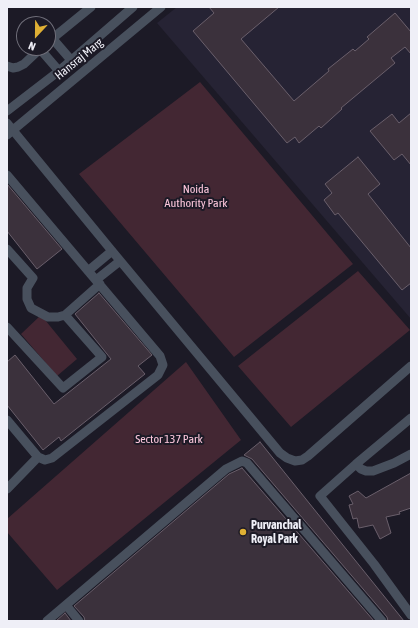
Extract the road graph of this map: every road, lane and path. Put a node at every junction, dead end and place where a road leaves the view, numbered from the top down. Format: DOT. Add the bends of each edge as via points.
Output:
graph roads {
  1 [pos="91,7"];
  2 [pos="133,7"];
  3 [pos="162,7"];
  4 [pos="56,35"];
  5 [pos="56,46"];
  6 [pos="32,56"];
  7 [pos="47,56"];
  8 [pos="71,60"];
  9 [pos="7,66"];
  10 [pos="59,71"];
  11 [pos="7,111"];
  12 [pos="7,122"];
  13 [pos="10,133"];
  14 [pos="7,175"];
  15 [pos="7,249"];
  16 [pos="112,251"];
  17 [pos="120,261"];
  18 [pos="88,271"];
  19 [pos="98,282"];
  20 [pos="65,316"];
  21 [pos="8,331"];
  22 [pos="411,366"];
  23 [pos="411,418"];
  24 [pos="7,420"];
  25 [pos="411,454"];
  26 [pos="38,458"];
  27 [pos="356,464"];
  28 [pos="7,489"];
  29 [pos="66,605"];
  30 [pos="411,615"];
  31 [pos="47,621"];
  32 [pos="79,621"];
  33 [pos="382,621"];
  1 -- 4 [label="street"];
  2 -- 8 [label="street, Hansraj Marg"];
  3 -- 13 [label="street, Hansraj Marg"];
  5 -- 8 [label="street"];
  6 -- 9 [label="street" via="18,67"];
  7 -- 10 [label="street"];
  8 -- 10 [label="street, Hansraj Marg"];
  10 -- 11 [label="street, Hansraj Marg"];
  12 -- 13 [label="street"];
  13 -- 16 [label="street"];
  14 -- 18 [label="street"];
  15 -- 20 [label="street" via="33,278 27,288 27,299 32,308 48,317"];
  16 -- 17 [label="street"];
  16 -- 18 [label="street"];
  17 -- 19 [label="street"];
  17 -- 22 [label="street" via="280,453 295,461 308,456"];
  18 -- 19 [label="street"];
  19 -- 20 [label="street"];
  19 -- 26 [label="street" via="160,356 163,365 158,376 52,458"];
  20 -- 21 [label="street" via="102,357 63,388"];
  23 -- 27 [label="street"];
  24 -- 26 [label="street"];
  25 -- 27 [label="street" via="394,464 373,471 361,469"];
  26 -- 28 [label="street"];
  27 -- 30 [label="street" via="321,494 321,498"];
  29 -- 31 [label="street"];
  29 -- 32 [label="street"];
  29 -- 33 [label="street" via="226,469 242,461 247,463"];
}
